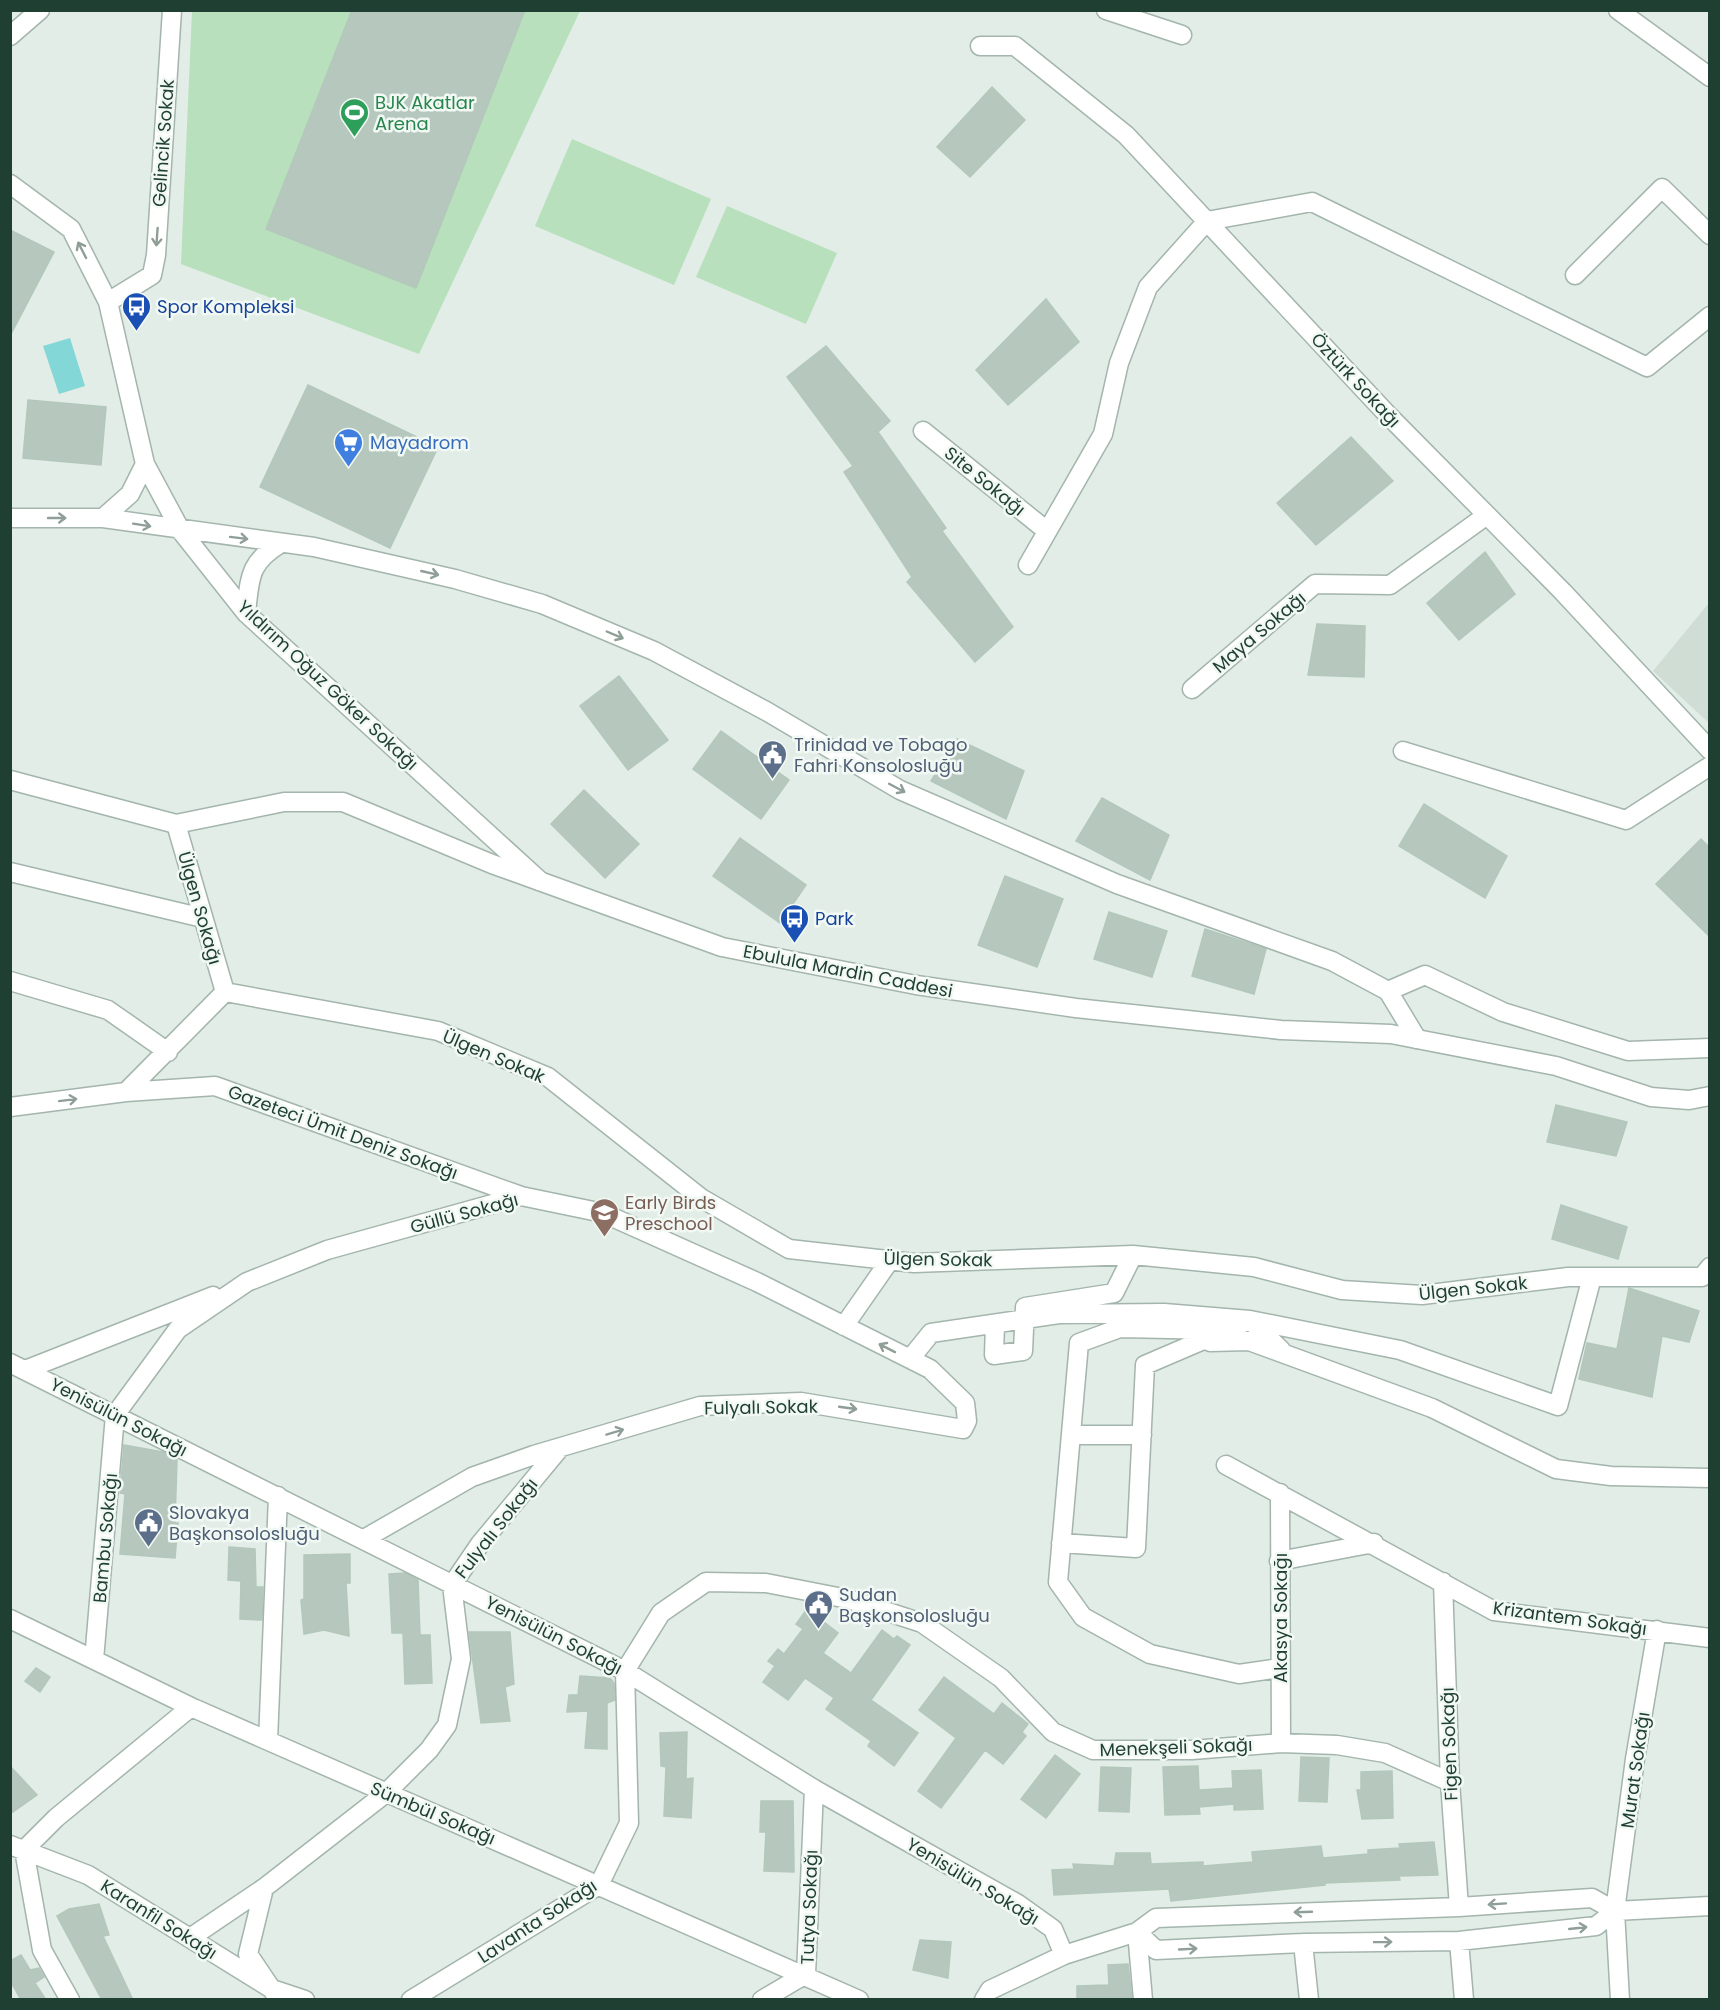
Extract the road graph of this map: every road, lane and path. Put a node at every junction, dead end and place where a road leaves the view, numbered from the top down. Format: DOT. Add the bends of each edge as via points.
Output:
graph roads {
  1 [pos="40,10"];
  2 [pos="172,10"];
  3 [pos="1106,10"];
  4 [pos="1618,10"];
  5 [pos="1182,34"];
  6 [pos="10,36"];
  7 [pos="980,46"];
  8 [pos="1710,77"];
  9 [pos="10,184"];
  10 [pos="1207,221"];
  11 [pos="1710,235"];
  12 [pos="1575,275"];
  13 [pos="108,302"];
  14 [pos="1710,316"];
  15 [pos="923,431"];
  16 [pos="145,465"];
  17 [pos="1487,515"];
  18 [pos="10,518"];
  19 [pos="103,519"];
  20 [pos="181,531"];
  21 [pos="1047,531"];
  22 [pos="281,543"];
  23 [pos="1028,565"];
  24 [pos="246,613"];
  25 [pos="1191,689"];
  26 [pos="1710,750"];
  27 [pos="1403,751"];
  28 [pos="1710,766"];
  29 [pos="10,780"];
  30 [pos="176,824"];
  31 [pos="10,872"];
  32 [pos="540,881"];
  33 [pos="203,918"];
  34 [pos="10,981"];
  35 [pos="1388,991"];
  36 [pos="225,993"];
  37 [pos="1417,1039"];
  38 [pos="1710,1048"];
  39 [pos="168,1052"];
  40 [pos="126,1092"];
  41 [pos="1710,1096"];
  42 [pos="10,1107"];
  43 [pos="521,1196"];
  44 [pos="1133,1255"];
  45 [pos="890,1260"];
  46 [pos="1710,1267"];
  47 [pos="1592,1277"];
  48 [pos="247,1282"];
  49 [pos="1025,1319"];
  50 [pos="1250,1320"];
  51 [pos="995,1324"];
  52 [pos="844,1326"];
  53 [pos="1225,1330"];
  54 [pos="1199,1342"];
  55 [pos="1289,1358"];
  56 [pos="910,1359"];
  57 [pos="18,1366"];
  58 [pos="930,1369"];
  59 [pos="115,1415"];
  60 [pos="1071,1435"];
  61 [pos="1142,1435"];
  62 [pos="559,1449"];
  63 [pos="1226,1465"];
  64 [pos="1710,1478"];
  65 [pos="1280,1493"];
  66 [pos="278,1496"];
  67 [pos="364,1539"];
  68 [pos="1061,1543"];
  69 [pos="1374,1543"];
  70 [pos="1279,1561"];
  71 [pos="1443,1582"];
  72 [pos="452,1585"];
  73 [pos="14,1626"];
  74 [pos="1657,1630"];
  75 [pos="1710,1638"];
  76 [pos="94,1660"];
  77 [pos="1279,1668"];
  78 [pos="626,1671"];
  79 [pos="191,1707"];
  80 [pos="268,1741"];
  81 [pos="1281,1743"];
  82 [pos="1450,1782"];
  83 [pos="814,1789"];
  84 [pos="386,1793"];
  85 [pos="17,1847"];
  86 [pos="599,1885"];
  87 [pos="264,1888"];
  88 [pos="1710,1906"];
  89 [pos="1459,1907"];
  90 [pos="1615,1911"];
  91 [pos="1137,1932"];
  92 [pos="190,1938"];
  93 [pos="1459,1941"];
  94 [pos="1303,1943"];
  95 [pos="1064,1955"];
  96 [pos="806,1974"];
  97 [pos="275,1994"];
  98 [pos="70,2000"];
  99 [pos="305,2000"];
  100 [pos="411,2000"];
  101 [pos="762,2000"];
  102 [pos="859,2000"];
  103 [pos="984,2000"];
  104 [pos="1143,2000"];
  105 [pos="1309,2000"];
  106 [pos="1464,2000"];
  107 [pos="1620,2000"];
  1 -- 6 [label="street"];
  2 -- 13 [label="street, Gelincik Sokak, one-way" via="152,275"];
  3 -- 5 [label="street"];
  4 -- 8 [label="street"];
  7 -- 10 [label="street, Öztürk Sokağı" via="1015,46 1126,135"];
  13 -- 9 [label="street, Yıldırım Oğuz Göker Sokağı, one-way" via="71,229"];
  10 -- 14 [label="street" via="1312,202 1647,367"];
  10 -- 17 [label="street, Öztürk Sokağı"];
  10 -- 21 [label="street" via="1148,287 1119,363 1103,434"];
  11 -- 12 [label="street" via="1662,188"];
  13 -- 16 [label="street, Yıldırım Oğuz Göker Sokağı"];
  15 -- 21 [label="street, Site Sokağı"];
  16 -- 19 [label="street" via="130,494"];
  16 -- 20 [label="street, Yıldırım Oğuz Göker Sokağı"];
  17 -- 25 [label="street, Maya Sokağı" via="1390,585 1314,584"];
  17 -- 26 [label="street, Öztürk Sokağı"];
  18 -- 19 [label="street, one-way"];
  19 -- 20 [label="street, one-way"];
  20 -- 22 [label="street, one-way"];
  20 -- 24 [label="street, Yıldırım Oğuz Göker Sokağı"];
  21 -- 23 [label="street"];
  22 -- 24 [label="street" via="268,551 250,573"];
  22 -- 35 [label="street, one-way" via="455,579 542,604 654,651 900,790 1117,884 1332,961"];
  24 -- 32 [label="street, Yıldırım Oğuz Göker Sokağı"];
  27 -- 28 [label="street" via="1626,820"];
  29 -- 30 [label="street, Ebulula Mardin Caddesi"];
  30 -- 32 [label="street, Ebulula Mardin Caddesi" via="284,802 343,802"];
  30 -- 33 [label="street, Ülgen Sokağı"];
  31 -- 33 [label="street"];
  32 -- 37 [label="street, Ebulula Mardin Caddesi" via="722,947 916,985 1076,1008 1281,1030 1391,1034"];
  33 -- 36 [label="street, Ülgen Sokağı"];
  34 -- 39 [label="street" via="108,1010"];
  35 -- 37 [label="street"];
  35 -- 38 [label="street" via="1425,975 1503,1012 1628,1051"];
  36 -- 39 [label="street"];
  36 -- 45 [label="street, Ülgen Sokak" via="438,1031 548,1077 700,1198 789,1249"];
  37 -- 41 [label="street, Ebulula Mardin Caddesi" via="1556,1066 1651,1097 1689,1100"];
  39 -- 40 [label="street"];
  42 -- 40 [label="street, Gazeteci Ümit Deniz Sokağı, one-way"];
  40 -- 43 [label="street, Gazeteci Ümit Deniz Sokağı" via="215,1086"];
  43 -- 48 [label="street, Güllü Sokağı" via="327,1250"];
  43 -- 52 [label="street, Güllü Sokağı" via="603,1213"];
  44 -- 45 [label="street, Ülgen Sokak" via="914,1263"];
  44 -- 47 [label="street, Ülgen Sokak" via="1254,1267 1342,1290 1422,1295"];
  44 -- 49 [label="street" via="1114,1293 1024,1307"];
  45 -- 52 [label="street"];
  46 -- 47 [label="street, Ülgen Sokak" via="1702,1277"];
  47 -- 50 [label="street" via="1558,1406 1400,1350"];
  48 -- 57 [label="street, Güllü Sokağı"];
  48 -- 59 [label="street, Güllü Sokağı" via="178,1329"];
  49 -- 50 [label="street" via="1059,1314 1164,1313"];
  49 -- 51 [label="street"];
  49 -- 51 [label="street" via="1023,1351 994,1355"];
  50 -- 53 [label="street"];
  50 -- 55 [label="street"];
  51 -- 56 [label="street" via="931,1334"];
  56 -- 52 [label="street, Güllü Sokağı, one-way"];
  53 -- 54 [label="street"];
  53 -- 60 [label="street" via="1120,1328 1079,1343"];
  54 -- 55 [label="street" via="1249,1341"];
  54 -- 61 [label="street" via="1145,1365"];
  55 -- 64 [label="street" via="1432,1408 1556,1469 1611,1476"];
  56 -- 58 [label="street, Güllü Sokağı"];
  57 -- 59 [label="street, Yenisülün Sokağı"];
  62 -- 58 [label="street, Fulyalı Sokak, one-way" via="700,1406 801,1402 963,1429 967,1421 965,1403"];
  59 -- 66 [label="street, Yenisülün Sokağı"];
  59 -- 76 [label="street, Bambu Sokağı"];
  60 -- 61 [label="street"];
  60 -- 68 [label="street"];
  61 -- 68 [label="street" via="1137,1548"];
  62 -- 67 [label="street, Fulyalı Sokağı" via="472,1478"];
  62 -- 72 [label="street, Fulyalı Sokağı" via="480,1544"];
  63 -- 65 [label="street, Krizantem Sokağı"];
  65 -- 69 [label="street, Krizantem Sokağı"];
  65 -- 70 [label="street, Akasya Sokağı"];
  66 -- 67 [label="street, Yenisülün Sokağı"];
  66 -- 80 [label="street"];
  67 -- 72 [label="street, Yenisülün Sokağı"];
  68 -- 77 [label="street" via="1058,1582 1083,1617 1150,1654 1239,1674"];
  69 -- 70 [label="street"];
  69 -- 71 [label="street, Krizantem Sokağı"];
  70 -- 77 [label="street, Akasya Sokağı"];
  71 -- 74 [label="street, Krizantem Sokağı" via="1494,1611"];
  71 -- 82 [label="street, Figen Sokağı"];
  72 -- 78 [label="street, Yenisülün Sokağı"];
  72 -- 84 [label="street, Fulyalı Sokağı" via="461,1659 447,1725 429,1750"];
  73 -- 76 [label="street, Sümbül Sokağı"];
  74 -- 75 [label="street, Krizantem Sokağı"];
  74 -- 90 [label="street, Murat Sokağı"];
  76 -- 79 [label="street, Sümbül Sokağı"];
  77 -- 81 [label="street, Akasya Sokağı"];
  78 -- 81 [label="street, Menekşeli Sokağı" via="661,1613 706,1582 766,1583 848,1599 921,1623 1001,1678 1053,1732 1093,1750 1192,1750"];
  78 -- 83 [label="street, Yenisülün Sokağı"];
  78 -- 86 [label="street, Lavanta Sokağı" via="629,1823"];
  79 -- 80 [label="street, Sümbül Sokağı"];
  79 -- 85 [label="street"];
  80 -- 84 [label="street, Sümbül Sokağı"];
  81 -- 82 [label="street, Menekşeli Sokağı" via="1337,1745 1385,1753"];
  82 -- 89 [label="street, Figen Sokağı"];
  83 -- 95 [label="street, Yenisülün Sokağı" via="1018,1904 1053,1929"];
  83 -- 96 [label="street, Tutya Sokağı"];
  84 -- 86 [label="street, Sümbül Sokağı"];
  84 -- 87 [label="street, Fulyalı Sokağı"];
  85 -- 92 [label="street, Karanfil Sokağı" via="88,1875"];
  85 -- 98 [label="street" via="42,1950"];
  86 -- 96 [label="street, Sümbül Sokağı"];
  86 -- 100 [label="street, Lavanta Sokağı"];
  87 -- 92 [label="street, Fulyalı Sokağı"];
  87 -- 97 [label="street" via="248,1954"];
  88 -- 90 [label="street"];
  90 -- 89 [label="street, one-way" via="1592,1898"];
  89 -- 91 [label="street, one-way" via="1156,1918"];
  93 -- 90 [label="street, one-way" via="1596,1926"];
  90 -- 107 [label="street, Murat Sokağı"];
  91 -- 94 [label="street, one-way" via="1156,1950"];
  91 -- 95 [label="street"];
  91 -- 104 [label="street"];
  92 -- 97 [label="street, Karanfil Sokağı"];
  94 -- 93 [label="street, one-way"];
  93 -- 106 [label="street"];
  94 -- 105 [label="street"];
  95 -- 103 [label="street" via="990,1990"];
  96 -- 101 [label="street, Tutya Sokağı"];
  96 -- 102 [label="street, Sümbül Sokağı"];
  97 -- 99 [label="street, Karanfil Sokağı"];
}
